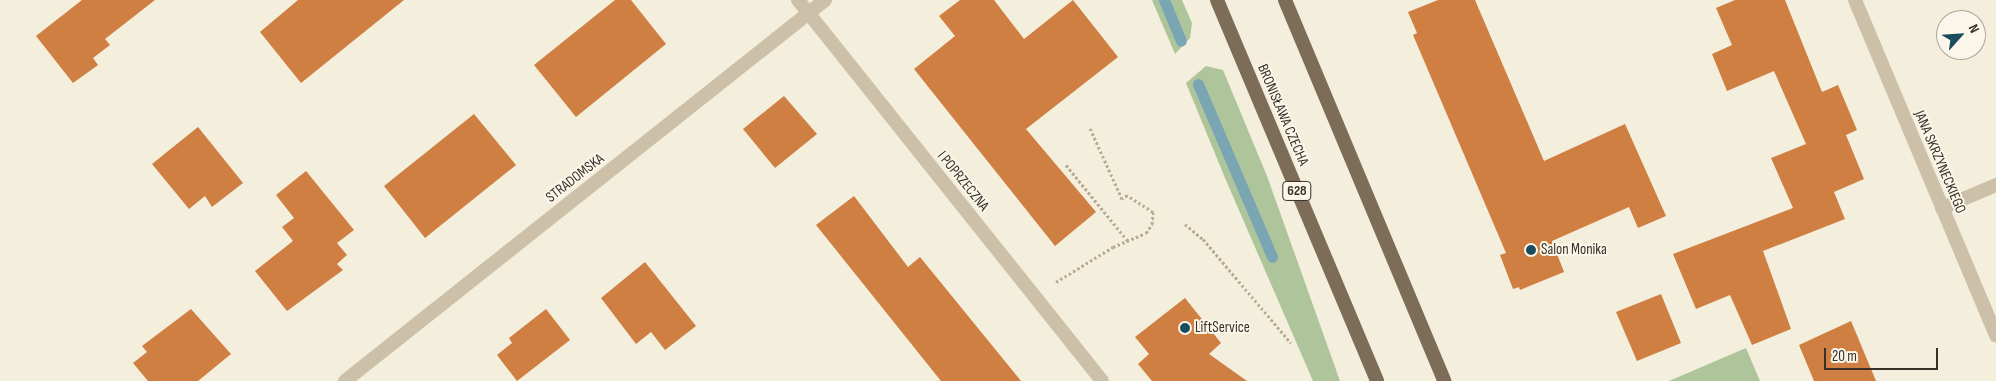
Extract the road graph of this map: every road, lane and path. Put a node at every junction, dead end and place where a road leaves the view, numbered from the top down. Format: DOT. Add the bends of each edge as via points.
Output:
graph roads {
  1 [pos="798,0"];
  2 [pos="825,0"];
  3 [pos="1217,0"];
  4 [pos="1285,0"];
  5 [pos="1855,0"];
  6 [pos="808,13"];
  7 [pos="1089,126"];
  8 [pos="1066,165"];
  9 [pos="1996,185"];
  10 [pos="1942,208"];
  11 [pos="1185,224"];
  12 [pos="1128,241"];
  13 [pos="1071,271"];
  14 [pos="1996,336"];
  15 [pos="1291,343"];
  16 [pos="345,381"];
  17 [pos="1102,381"];
  18 [pos="1377,381"];
  19 [pos="1444,381"];
  1 -- 6 [label="street, I POPRZECZNA"];
  2 -- 6 [label="street, STRADOMSKA"];
  3 -- 18 [label="main road, BRONISŁAWA CZECHA / 628"];
  4 -- 19 [label="main road"];
  5 -- 10 [label="street, JANA SKRZYNECKIEGO"];
  6 -- 16 [label="street, STRADOMSKA"];
  6 -- 17 [label="street, I POPRZECZNA"];
  7 -- 12 [label="path" via="1122,199 1127,195 1154,212 1146,234"];
  8 -- 12 [label="path"];
  9 -- 10 [label="street"];
  10 -- 14 [label="street, JANA SKRZYNECKIEGO"];
  11 -- 15 [label="path" via="1203,239"];
  12 -- 13 [label="path"];
}
